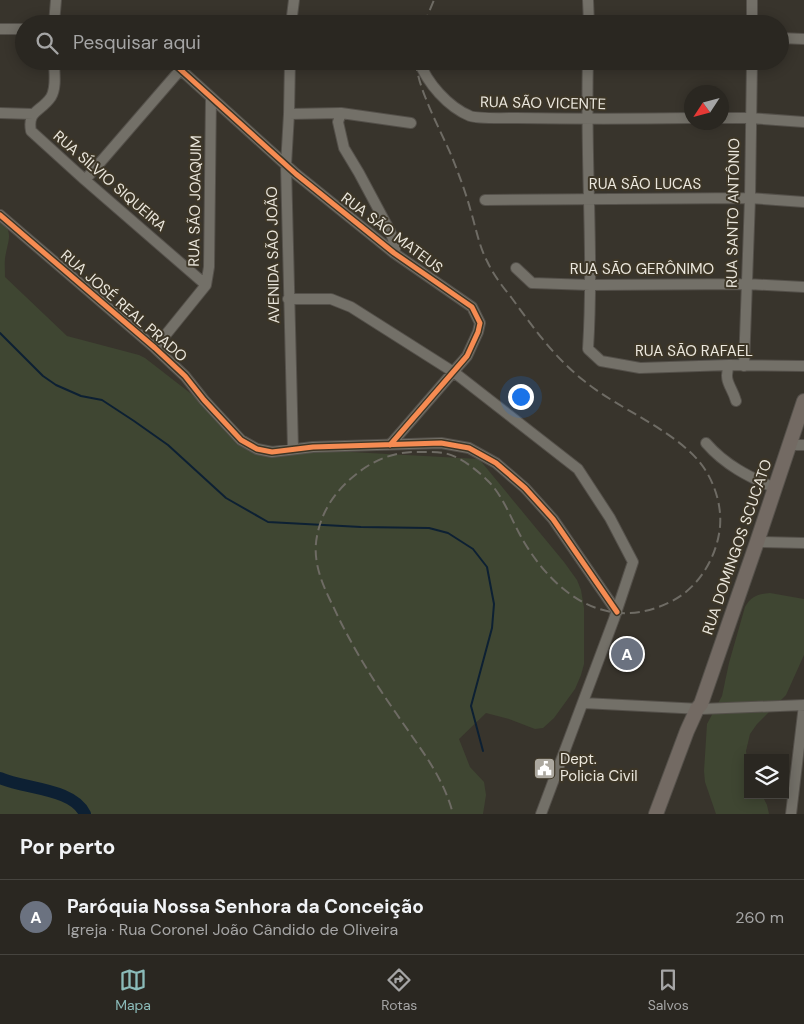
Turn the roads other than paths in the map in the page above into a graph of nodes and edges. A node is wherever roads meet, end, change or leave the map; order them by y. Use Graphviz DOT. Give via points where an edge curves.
graph roads {
  1 [pos="56,0"];
  2 [pos="294,0"];
  3 [pos="588,0"];
  4 [pos="752,0"];
  5 [pos="55,15"];
  6 [pos="292,15"];
  7 [pos="589,15"];
  8 [pos="752,15"];
  9 [pos="15,28"];
  10 [pos="0,29"];
  11 [pos="789,38"];
  12 [pos="804,38"];
  13 [pos="54,70"];
  14 [pos="180,70"];
  15 [pos="182,70"];
  16 [pos="290,70"];
  17 [pos="423,70"];
  18 [pos="588,70"];
  19 [pos="752,70"];
  20 [pos="211,97"];
  21 [pos="0,113"];
  22 [pos="341,113"];
  23 [pos="33,114"];
  24 [pos="290,114"];
  25 [pos="684,118"];
  26 [pos="729,118"];
  27 [pos="750,118"];
  28 [pos="586,119"];
  29 [pos="804,122"];
  30 [pos="411,123"];
  31 [pos="286,165"];
  32 [pos="85,180"];
  33 [pos="750,198"];
  34 [pos="588,199"];
  35 [pos="485,200"];
  36 [pos="804,202"];
  37 [pos="0,215"];
  38 [pos="394,253"];
  39 [pos="516,268"];
  40 [pos="747,284"];
  41 [pos="206,285"];
  42 [pos="590,285"];
  43 [pos="804,287"];
  44 [pos="288,299"];
  45 [pos="155,348"];
  46 [pos="729,365"];
  47 [pos="744,366"];
  48 [pos="804,366"];
  49 [pos="454,373"];
  50 [pos="736,401"];
  51 [pos="804,401"];
  52 [pos="706,443"];
  53 [pos="390,445"];
  54 [pos="789,445"];
  55 [pos="804,445"];
  56 [pos="293,449"];
  57 [pos="775,488"];
  58 [pos="758,542"];
  59 [pos="804,543"];
  60 [pos="616,612"];
  61 [pos="583,703"];
  62 [pos="804,706"];
  63 [pos="700,707"];
  64 [pos="541,814"];
  65 [pos="656,814"];
  66 [pos="662,814"];
  67 [pos="791,814"];
  1 -- 5 [label="street"];
  2 -- 6 [label="street"];
  3 -- 7 [label="street"];
  4 -- 8 [label="street"];
  9 -- 10 [label="street"];
  11 -- 12 [label="street"];
  13 -- 23 [label="street" via="51,96"];
  14 -- 32 [label="street"];
  15 -- 20 [label="street, RUA SÃO MATEUS"];
  16 -- 24 [label="street, AVENIDA SÃO JOÃO"];
  17 -- 28 [label="street, RUA SÃO VICENTE" via="449,103 471,117"];
  18 -- 28 [label="street"];
  19 -- 27 [label="street, RUA SANTO ANTÔNIO"];
  20 -- 31 [label="street, RUA SÃO MATEUS"];
  20 -- 41 [label="street, RUA SÃO JOAQUIM" via="210,267"];
  21 -- 23 [label="street"];
  22 -- 24 [label="street"];
  22 -- 30 [label="street"];
  22 -- 38 [label="street" via="338,122 344,148 390,231"];
  23 -- 32 [label="street, RUA SÍLVIO SIQUEIRA" via="29,121 31,131"];
  24 -- 31 [label="street, AVENIDA SÃO JOÃO"];
  25 -- 28 [label="street, RUA SÃO VICENTE"];
  26 -- 27 [label="street"];
  27 -- 29 [label="street"];
  27 -- 33 [label="street, RUA SANTO ANTÔNIO"];
  28 -- 34 [label="street"];
  31 -- 38 [label="street, RUA SÃO MATEUS"];
  31 -- 44 [label="street, AVENIDA SÃO JOÃO"];
  32 -- 41 [label="street, RUA SÍLVIO SIQUEIRA"];
  33 -- 34 [label="street, RUA SÃO LUCAS"];
  33 -- 36 [label="street, RUA SÃO LUCAS"];
  33 -- 40 [label="street, RUA SANTO ANTÔNIO"];
  34 -- 35 [label="street, RUA SÃO LUCAS"];
  34 -- 42 [label="street"];
  37 -- 45 [label="street, RUA JOSÉ REAL PRADO"];
  38 -- 49 [label="street, RUA SÃO MATEUS" via="472,307 480,323 467,356"];
  39 -- 42 [label="street, RUA SÃO GERÔNIMO" via="532,283"];
  40 -- 42 [label="street, RUA SÃO GERÔNIMO"];
  40 -- 43 [label="street, RUA SÃO GERÔNIMO"];
  40 -- 47 [label="street, RUA SANTO ANTÔNIO"];
  41 -- 45 [label="street, RUA SÃO JOAQUIM"];
  42 -- 46 [label="street, RUA SÃO RAFAEL" via="588,350 601,361 640,368"];
  44 -- 49 [label="street" via="331,300 351,308"];
  44 -- 56 [label="street, AVENIDA SÃO JOÃO"];
  45 -- 56 [label="street, RUA JOSÉ REAL PRADO" via="185,376 241,440 257,449 272,452"];
  46 -- 47 [label="street, RUA SÃO RAFAEL"];
  46 -- 50 [label="street" via="726,381"];
  47 -- 48 [label="street, RUA SÃO RAFAEL"];
  49 -- 53 [label="street, RUA SÃO MATEUS"];
  49 -- 60 [label="street" via="578,469 610,518 633,562"];
  51 -- 54 [label="main road, RUA DOMINGOS SCUCATO"];
  52 -- 57 [label="street" via="717,456 738,470"];
  53 -- 56 [label="street, RUA JOSÉ REAL PRADO"];
  53 -- 60 [label="street, RUA JOSÉ REAL PRADO" via="441,443 469,448 496,463 553,518"];
  54 -- 55 [label="street"];
  54 -- 57 [label="main road, RUA DOMINGOS SCUCATO"];
  57 -- 58 [label="main road, RUA DOMINGOS SCUCATO"];
  58 -- 59 [label="street"];
  58 -- 63 [label="main road, RUA DOMINGOS SCUCATO"];
  60 -- 61 [label="street"];
  61 -- 63 [label="street"];
  61 -- 64 [label="street"];
  62 -- 63 [label="street"];
  62 -- 67 [label="street"];
  63 -- 65 [label="main road, RUA DOMINGOS SCUCATO"];
  63 -- 66 [label="main road, RUA DOMINGOS SCUCATO" via="694,734"];
}
